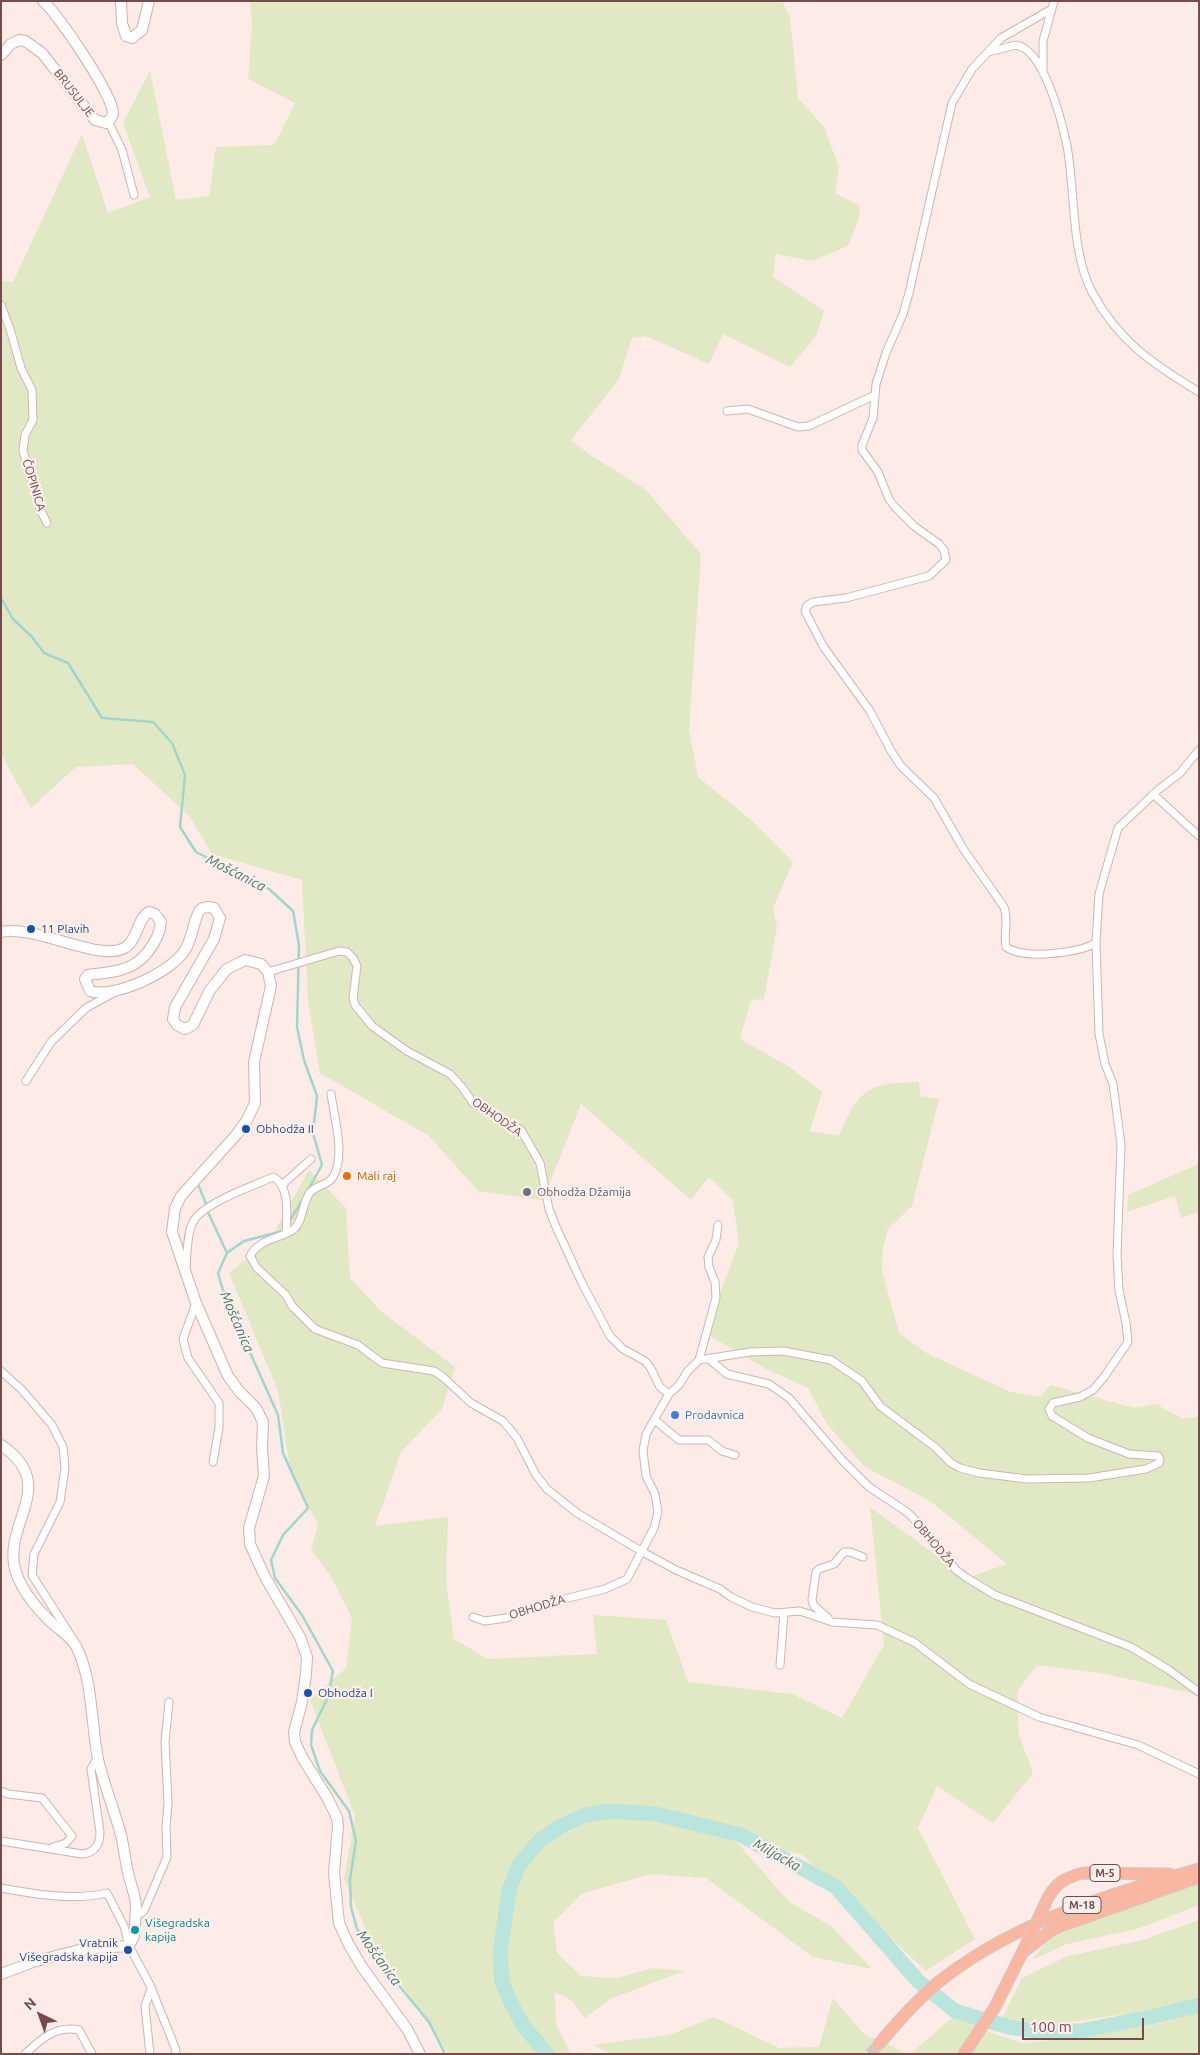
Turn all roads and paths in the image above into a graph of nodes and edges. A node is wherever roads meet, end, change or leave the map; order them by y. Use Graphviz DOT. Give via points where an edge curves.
graph roads {
  1 [pos="43,1"];
  2 [pos="121,1"];
  3 [pos="149,1"];
  4 [pos="1054,1"];
  5 [pos="1050,10"];
  6 [pos="986,53"];
  7 [pos="1,55"];
  8 [pos="1043,69"];
  9 [pos="108,121"];
  10 [pos="134,195"];
  11 [pos="1,305"];
  12 [pos="1199,392"];
  13 [pos="876,395"];
  14 [pos="727,411"];
  15 [pos="47,523"];
  16 [pos="1199,750"];
  17 [pos="1153,794"];
  18 [pos="1199,836"];
  19 [pos="1,932"];
  20 [pos="1096,943"];
  21 [pos="268,972"];
  22 [pos="115,992"];
  23 [pos="26,1081"];
  24 [pos="332,1094"];
  25 [pos="311,1160"];
  26 [pos="282,1185"];
  27 [pos="718,1225"];
  28 [pos="286,1233"];
  29 [pos="186,1275"];
  30 [pos="196,1303"];
  31 [pos="709,1359"];
  32 [pos="699,1360"];
  33 [pos="1,1371"];
  34 [pos="669,1394"];
  35 [pos="654,1420"];
  36 [pos="1,1446"];
  37 [pos="735,1455"];
  38 [pos="213,1462"];
  39 [pos="641,1551"];
  40 [pos="863,1557"];
  41 [pos="784,1613"];
  42 [pos="473,1617"];
  43 [pos="832,1622"];
  44 [pos="73,1641"];
  45 [pos="780,1666"];
  46 [pos="1199,1692"];
  47 [pos="169,1702"];
  48 [pos="98,1757"];
  49 [pos="1199,1774"];
  50 [pos="1,1790"];
  51 [pos="1,1841"];
  52 [pos="50,1849"];
  53 [pos="1199,1869"];
  54 [pos="1179,1875"];
  55 [pos="1199,1878"];
  56 [pos="1,1888"];
  57 [pos="135,1921"];
  58 [pos="131,1941"];
  59 [pos="1022,1954"];
  60 [pos="1,1974"];
  61 [pos="151,1989"];
  62 [pos="878,2044"];
  63 [pos="175,2052"];
  64 [pos="25,2054"];
  65 [pos="92,2054"];
  66 [pos="150,2054"];
  67 [pos="420,2054"];
  68 [pos="964,2054"];
  1 -- 9 [label="main road, BRUSULJE" via="58,17 110,102 113,114"];
  2 -- 3 [label="main road" via="123,30 132,38 142,30"];
  4 -- 5 [label="street"];
  5 -- 6 [label="street" via="1015,28"];
  5 -- 8 [label="street" via="1042,41"];
  6 -- 8 [label="street" via="1021,46 1033,54"];
  6 -- 13 [label="street" via="972,69 952,103 909,293 886,353 876,384"];
  7 -- 9 [label="main road, BRUSULJE" via="18,40 31,44 54,67 95,120 101,123"];
  8 -- 12 [label="street" via="1067,147 1082,263 1091,290 1128,342 1148,360"];
  9 -- 10 [label="street" via="122,150"];
  11 -- 15 [label="street, ČOPINICA" via="21,368 32,390 33,420 25,435 23,450"];
  13 -- 14 [label="street" via="809,426 798,427 748,409"];
  13 -- 20 [label="street" via="873,418 862,450 878,472 894,506 939,544 946,560 929,576 846,598 813,602 807,606 805,614 870,711 890,751 934,798 964,850 1004,907 1007,916 1006,947 1038,954 1085,949"];
  16 -- 17 [label="street" via="1180,773"];
  17 -- 18 [label="street"];
  17 -- 20 [label="street" via="1118,828 1100,894"];
  19 -- 22 [label="main road" via="25,931 92,950 109,951 126,947 144,914 155,914 161,922 160,930 143,957 126,969 88,975 85,979 90,991"];
  20 -- 31 [label="street" via="1098,1034 1112,1084 1120,1145 1117,1255 1128,1342 1093,1390 1080,1397 1053,1403 1049,1409 1052,1416 1088,1438 1129,1454 1158,1456 1159,1463 1146,1469 1080,1478 1027,1479 960,1468 880,1406 862,1381 831,1360 784,1351 750,1352"];
  21 -- 22 [label="main road" via="261,964 240,961 218,979 194,1025 185,1029 176,1025 173,1019 175,1007 219,926 218,913 214,908 206,907 198,913 191,940 174,963 152,977"];
  21 -- 29 [label="main road" via="271,986 254,1062 254,1103 237,1134 190,1185 175,1208 172,1232"];
  21 -- 34 [label="street, OBHODŽA" via="339,951 347,952 357,966 355,1005 372,1026 407,1051 450,1074 473,1103 521,1130 540,1163 548,1209 610,1336 623,1349 644,1361 660,1387"];
  22 -- 23 [label="street" via="86,1008 50,1042"];
  24 -- 28 [label="street" via="339,1164 332,1179 309,1192 298,1225"];
  25 -- 26 [label="street"];
  26 -- 28 [label="street"];
  26 -- 29 [label="street" via="273,1177 201,1212 192,1222"];
  27 -- 32 [label="street, OBHODŽA" via="716,1240 708,1257 716,1298"];
  28 -- 39 [label="street" via="253,1249 250,1256 256,1268 286,1295 292,1306 315,1329 358,1346 382,1363 434,1371 443,1377 471,1403 508,1426 546,1489 577,1513"];
  29 -- 30 [label="main road"];
  30 -- 38 [label="street" via="182,1339 188,1358 219,1403 219,1428"];
  30 -- 67 [label="main road" via="228,1376 256,1408 263,1422 264,1476 249,1528 250,1544 307,1656 295,1742 337,1818 334,1873 339,1923 362,1967"];
  31 -- 32 [label="street"];
  31 -- 46 [label="street, OBHODŽA" via="727,1374 769,1384 789,1398 843,1462 869,1487 907,1512 956,1570 967,1578 996,1595 1131,1647"];
  32 -- 34 [label="street, OBHODŽA"];
  33 -- 44 [label="street" via="52,1425 63,1447 65,1468 60,1502 34,1554 32,1575"];
  34 -- 35 [label="street, OBHODŽA"];
  35 -- 37 [label="street" via="679,1440 708,1440 722,1451"];
  35 -- 39 [label="street, OBHODŽA" via="646,1434 643,1451 646,1476 655,1494 658,1512 654,1528"];
  36 -- 44 [label="main road" via="18,1458 28,1480 26,1506 14,1553 22,1588 53,1624"];
  39 -- 41 [label="street" via="752,1607"];
  39 -- 42 [label="street, OBHODŽA" via="626,1579 615,1585 540,1605 506,1618 486,1621"];
  40 -- 43 [label="street" via="844,1552 834,1564 816,1572 812,1600 814,1606"];
  41 -- 43 [label="street" via="800,1611"];
  41 -- 45 [label="street"];
  43 -- 49 [label="street" via="878,1626 914,1642 969,1684 1039,1717 1138,1745"];
  44 -- 48 [label="main road" via="89,1693"];
  47 -- 57 [label="street" via="165,1742 167,1857 144,1911"];
  48 -- 52 [label="street" via="91,1769 100,1840 88,1853"];
  48 -- 57 [label="main road" via="121,1835 136,1905"];
  50 -- 52 [label="street" via="8,1794 42,1798 72,1836 66,1843"];
  51 -- 52 [label="street"];
  53 -- 54 [label="main road, M-5"];
  54 -- 59 [label="main road, M-5, bridge" via="1084,1873 1060,1881 1045,1904"];
  54 -- 62 [label="main road, M-18" via="1072,1908 989,1948 934,1986"];
  55 -- 59 [label="main road, M-5" via="1061,1926"];
  56 -- 58 [label="street" via="65,1895 107,1893"];
  58 -- 60 [label="main road" via="83,1949"];
  58 -- 61 [label="street"];
  59 -- 68 [label="main road, M-5" via="995,2007"];
  61 -- 63 [label="street"];
  61 -- 66 [label="street" via="145,2006"];
  64 -- 65 [label="street" via="38,2041 55,2031 69,2028 79,2030"];
}
